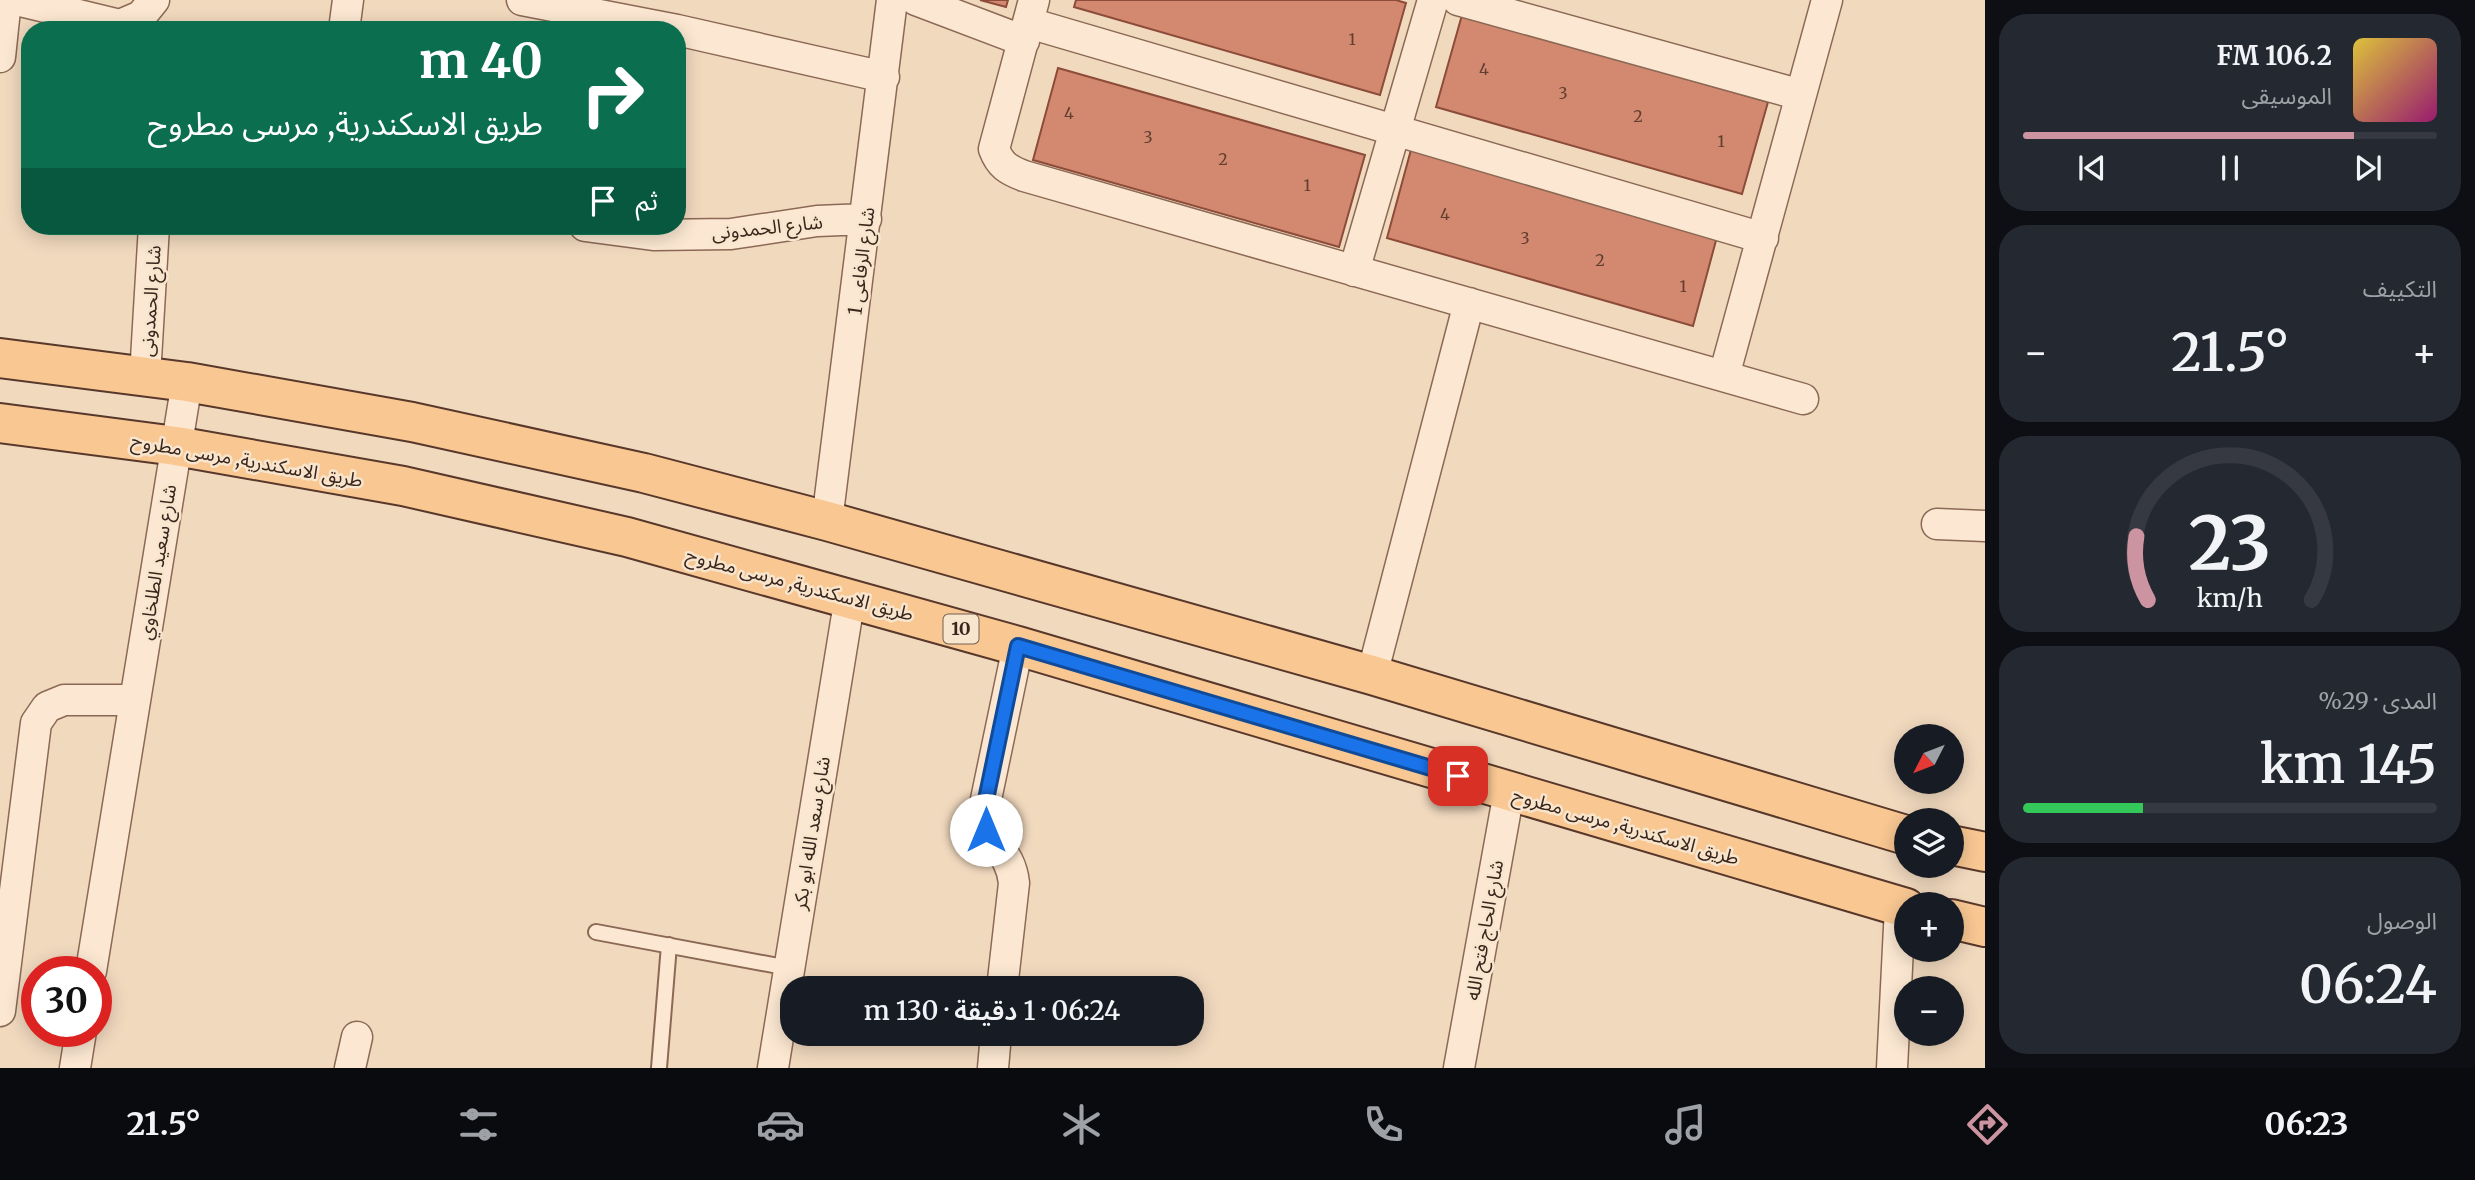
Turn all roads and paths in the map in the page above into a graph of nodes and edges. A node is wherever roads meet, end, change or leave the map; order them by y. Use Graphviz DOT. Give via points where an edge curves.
graph roads {
  1 [pos="6,0"];
  2 [pos="16,0"];
  3 [pos="154,0"];
  4 [pos="348,0"];
  5 [pos="892,0"];
  6 [pos="916,0"];
  7 [pos="1433,0"];
  8 [pos="1458,0"];
  9 [pos="1826,0"];
  10 [pos="47,4"];
  11 [pos="531,11"];
  12 [pos="106,21"];
  13 [pos="129,21"];
  14 [pos="345,21"];
  15 [pos="608,21"];
  16 [pos="1029,21"];
  17 [pos="686,33"];
  18 [pos="0,57"];
  19 [pos="884,77"];
  20 [pos="1801,95"];
  21 [pos="1395,130"];
  22 [pos="866,219"];
  23 [pos="153,235"];
  24 [pos="686,235"];
  25 [pos="1763,238"];
  26 [pos="1354,271"];
  27 [pos="1469,303"];
  28 [pos="0,358"];
  29 [pos="145,376"];
  30 [pos="1724,376"];
  31 [pos="187,382"];
  32 [pos="1803,399"];
  33 [pos="0,423"];
  34 [pos="176,446"];
  35 [pos="827,521"];
  36 [pos="1937,524"];
  37 [pos="1985,526"];
  38 [pos="850,597"];
  39 [pos="1018,646"];
  40 [pos="1372,675"];
  41 [pos="135,700"];
  42 [pos="1509,792"];
  43 [pos="1894,831"];
  44 [pos="1964,848"];
  45 [pos="1985,852"];
  46 [pos="1894,904"];
  47 [pos="1964,922"];
  48 [pos="1985,928"];
  49 [pos="596,932"];
  50 [pos="669,945"];
  51 [pos="93,956"];
  52 [pos="1899,962"];
  53 [pos="789,968"];
  54 [pos="1003,976"];
  55 [pos="0,1011"];
  56 [pos="357,1037"];
  57 [pos="995,1046"];
  58 [pos="79,1047"];
  59 [pos="75,1068"];
  60 [pos="350,1068"];
  61 [pos="659,1068"];
  62 [pos="776,1068"];
  63 [pos="993,1068"];
  64 [pos="1459,1068"];
  65 [pos="1892,1068"];
  1 -- 18 [label="street"];
  2 -- 10 [label="street"];
  3 -- 13 [label="street" via="141,16"];
  4 -- 14 [label="street"];
  5 -- 19 [label="street, شارع الرفاعى 1"];
  6 -- 16 [label="street"];
  7 -- 21 [label="street"];
  8 -- 20 [label="street"];
  9 -- 20 [label="street"];
  10 -- 12 [label="street"];
  11 -- 15 [label="street"];
  16 -- 21 [label="street"];
  16 -- 26 [label="street" via="994,149 1009,170"];
  17 -- 19 [label="street"];
  19 -- 22 [label="street, شارع الرفاعى 1"];
  20 -- 25 [label="street"];
  21 -- 25 [label="street"];
  21 -- 26 [label="street"];
  22 -- 24 [label="street, شارع الحمدونى"];
  22 -- 35 [label="street, شارع الرفاعى 1"];
  23 -- 29 [label="street, شارع الحمدونى"];
  25 -- 30 [label="street"];
  26 -- 27 [label="street"];
  27 -- 30 [label="street"];
  27 -- 40 [label="street"];
  28 -- 29 [label="main road"];
  29 -- 31 [label="main road"];
  30 -- 32 [label="street"];
  31 -- 34 [label="street, شارع سعيد الطلخاوي"];
  31 -- 35 [label="main road" via="425,425 645,473"];
  33 -- 34 [label="main road, طريق الاسكندرية, مرسى مطروح / 10"];
  34 -- 38 [label="main road, طريق الاسكندرية, مرسى مطروح / 10" via="403,486 627,537"];
  34 -- 41 [label="street, شارع سعيد الطلخاوي"];
  35 -- 40 [label="main road"];
  36 -- 37 [label="street"];
  38 -- 39 [label="main road, طريق الاسكندرية, مرسى مطروح / 10"];
  38 -- 53 [label="street, شارع سعد الله ابو بكر"];
  39 -- 42 [label="main road, طريق الاسكندرية, مرسى مطروح / 10"];
  39 -- 54 [label="street" via="984,809 986,830 1009,859 1014,883"];
  40 -- 43 [label="main road"];
  41 -- 51 [label="street, شارع سعيد الطلخاوي"];
  41 -- 55 [label="street" via="64,700 47,707 36,723"];
  42 -- 46 [label="main road, طريق الاسكندرية, مرسى مطروح / 10"];
  42 -- 64 [label="street, شارع الحاج فتح الله"];
  44 -- 45 [label="main road"];
  47 -- 48 [label="main road"];
  49 -- 50 [label="lane"];
  50 -- 53 [label="lane"];
  50 -- 61 [label="lane"];
  52 -- 65 [label="street"];
  53 -- 62 [label="street, شارع سعد الله ابو بكر"];
  56 -- 60 [label="street"];
  57 -- 63 [label="street"];
  58 -- 59 [label="street"];
}
